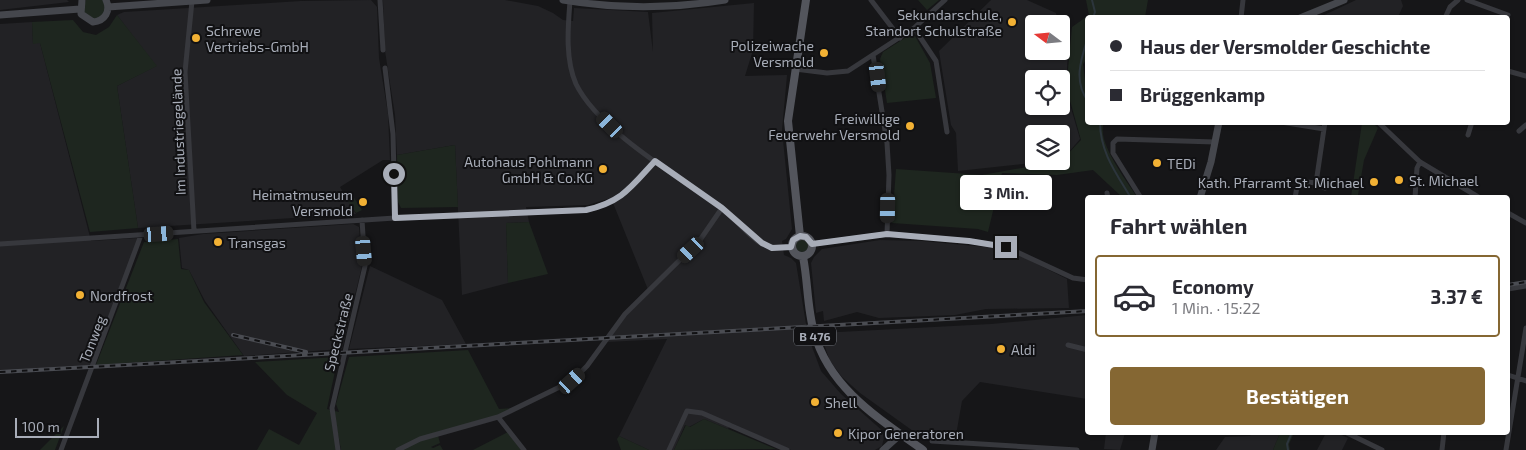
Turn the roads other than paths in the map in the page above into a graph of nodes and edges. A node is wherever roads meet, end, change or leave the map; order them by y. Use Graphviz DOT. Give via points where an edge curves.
graph roads {
  1 [pos="82,0"];
  2 [pos="207,0"];
  3 [pos="380,0"];
  4 [pos="720,0"];
  5 [pos="806,0"];
  6 [pos="871,0"];
  7 [pos="945,0"];
  8 [pos="1243,0"];
  9 [pos="1344,0"];
  10 [pos="1458,0"];
  11 [pos="1467,0"];
  12 [pos="192,1"];
  13 [pos="566,1"];
  14 [pos="107,3"];
  15 [pos="80,9"];
  16 [pos="0,15"];
  17 [pos="1240,15"];
  18 [pos="1313,15"];
  19 [pos="1446,15"];
  20 [pos="1508,15"];
  21 [pos="914,28"];
  22 [pos="900,38"];
  23 [pos="383,50"];
  24 [pos="873,55"];
  25 [pos="385,68"];
  26 [pos="795,69"];
  27 [pos="1510,72"];
  28 [pos="1526,76"];
  29 [pos="1218,125"];
  30 [pos="1381,125"];
  31 [pos="1471,125"];
  32 [pos="1324,126"];
  33 [pos="1526,126"];
  34 [pos="1519,131"];
  35 [pos="947,132"];
  36 [pos="1468,135"];
  37 [pos="1215,142"];
  38 [pos="655,161"];
  39 [pos="1420,162"];
  40 [pos="1316,183"];
  41 [pos="1324,188"];
  42 [pos="1139,195"];
  43 [pos="1201,195"];
  44 [pos="1296,195"];
  45 [pos="1414,195"];
  46 [pos="1477,195"];
  47 [pos="722,208"];
  48 [pos="1510,213"];
  49 [pos="395,218"];
  50 [pos="362,220"];
  51 [pos="1526,222"];
  52 [pos="194,231"];
  53 [pos="887,234"];
  54 [pos="141,235"];
  55 [pos="800,236"];
  56 [pos="0,244"];
  57 [pos="812,244"];
  58 [pos="791,247"];
  59 [pos="803,256"];
  60 [pos="1085,280"];
  61 [pos="1526,286"];
  62 [pos="1510,288"];
  63 [pos="1526,328"];
  64 [pos="1068,346"];
  65 [pos="1085,349"];
  66 [pos="1510,376"];
  67 [pos="1517,378"];
  68 [pos="1526,381"];
  69 [pos="498,417"];
  70 [pos="1510,424"];
  71 [pos="901,434"];
  72 [pos="1154,435"];
  73 [pos="1351,435"];
  74 [pos="1364,435"];
  75 [pos="1444,435"];
  76 [pos="1508,435"];
  77 [pos="932,441"];
  78 [pos="1362,441"];
  79 [pos="61,450"];
  80 [pos="338,450"];
  81 [pos="398,450"];
  82 [pos="524,450"];
  83 [pos="669,450"];
  84 [pos="787,450"];
  85 [pos="883,450"];
  86 [pos="923,450"];
  87 [pos="1077,450"];
  88 [pos="1152,450"];
  89 [pos="1382,450"];
  90 [pos="1442,450"];
  91 [pos="1506,450"];
  1 -- 15 [label="main road"];
  2 -- 12 [label="main road"];
  3 -- 23 [label="street"];
  4 -- 13 [label="main road" via="673,8"];
  5 -- 26 [label="main road"];
  6 -- 22 [label="street"];
  7 -- 21 [label="street"];
  8 -- 17 [label="street"];
  9 -- 18 [label="main road"];
  10 -- 19 [label="street"];
  11 -- 20 [label="street"];
  12 -- 14 [label="main road"];
  12 -- 52 [label="street, Im Industriegelände" via="185,72"];
  13 -- 38 [label="street" via="571,68 576,84 589,104 610,125"];
  14 -- 15 [label="main road" via="104,18 97,22 84,18"];
  15 -- 16 [label="main road"];
  21 -- 22 [label="street"];
  21 -- 35 [label="street" via="936,61"];
  22 -- 24 [label="street"];
  24 -- 26 [label="street" via="843,73"];
  24 -- 53 [label="street" via="887,144"];
  25 -- 49 [label="street" via="393,134"];
  26 -- 55 [label="main road" via="788,138"];
  27 -- 28 [label="street"];
  29 -- 37 [label="main road"];
  30 -- 39 [label="street"];
  31 -- 36 [label="street"];
  32 -- 40 [label="street"];
  33 -- 34 [label="street"];
  37 -- 42 [label="street" via="1117,139 1113,143 1113,153"];
  37 -- 43 [label="main road"];
  38 -- 47 [label="street"];
  38 -- 49 [label="street" via="626,192 608,205 586,210"];
  39 -- 45 [label="street"];
  39 -- 46 [label="street"];
  40 -- 41 [label="street"];
  40 -- 44 [label="street" via="1298,181"];
  47 -- 58 [label="street" via="762,243 772,248"];
  47 -- 69 [label="street" via="691,250 625,314 581,373 540,398"];
  48 -- 51 [label="street"];
  49 -- 50 [label="street"];
  50 -- 52 [label="street"];
  50 -- 80 [label="street, Speckstraße" via="365,266 332,408"];
  52 -- 54 [label="street"];
  53 -- 57 [label="street"];
  53 -- 60 [label="street" via="1006,247 1073,278"];
  54 -- 56 [label="street"];
  54 -- 79 [label="street, Tonweg"];
  55 -- 57 [label="main road"];
  55 -- 58 [label="main road" via="793,240"];
  57 -- 59 [label="main road" via="811,251"];
  58 -- 59 [label="main road" via="796,255"];
  59 -- 71 [label="main road, B 476" via="813,330 831,372 845,389"];
  61 -- 62 [label="street"];
  63 -- 67 [label="street"];
  64 -- 65 [label="street"];
  66 -- 67 [label="street"];
  67 -- 68 [label="street"];
  67 -- 70 [label="street"];
  69 -- 81 [label="street" via="420,439"];
  69 -- 82 [label="street"];
  71 -- 85 [label="main road"];
  71 -- 86 [label="main road, B 476"];
  72 -- 88 [label="main road"];
  73 -- 78 [label="street"];
  74 -- 78 [label="street"];
  75 -- 90 [label="street"];
  76 -- 91 [label="street"];
  77 -- 87 [label="street"];
  78 -- 89 [label="street"];
  83 -- 84 [label="street" via="687,410 702,413"];
}
